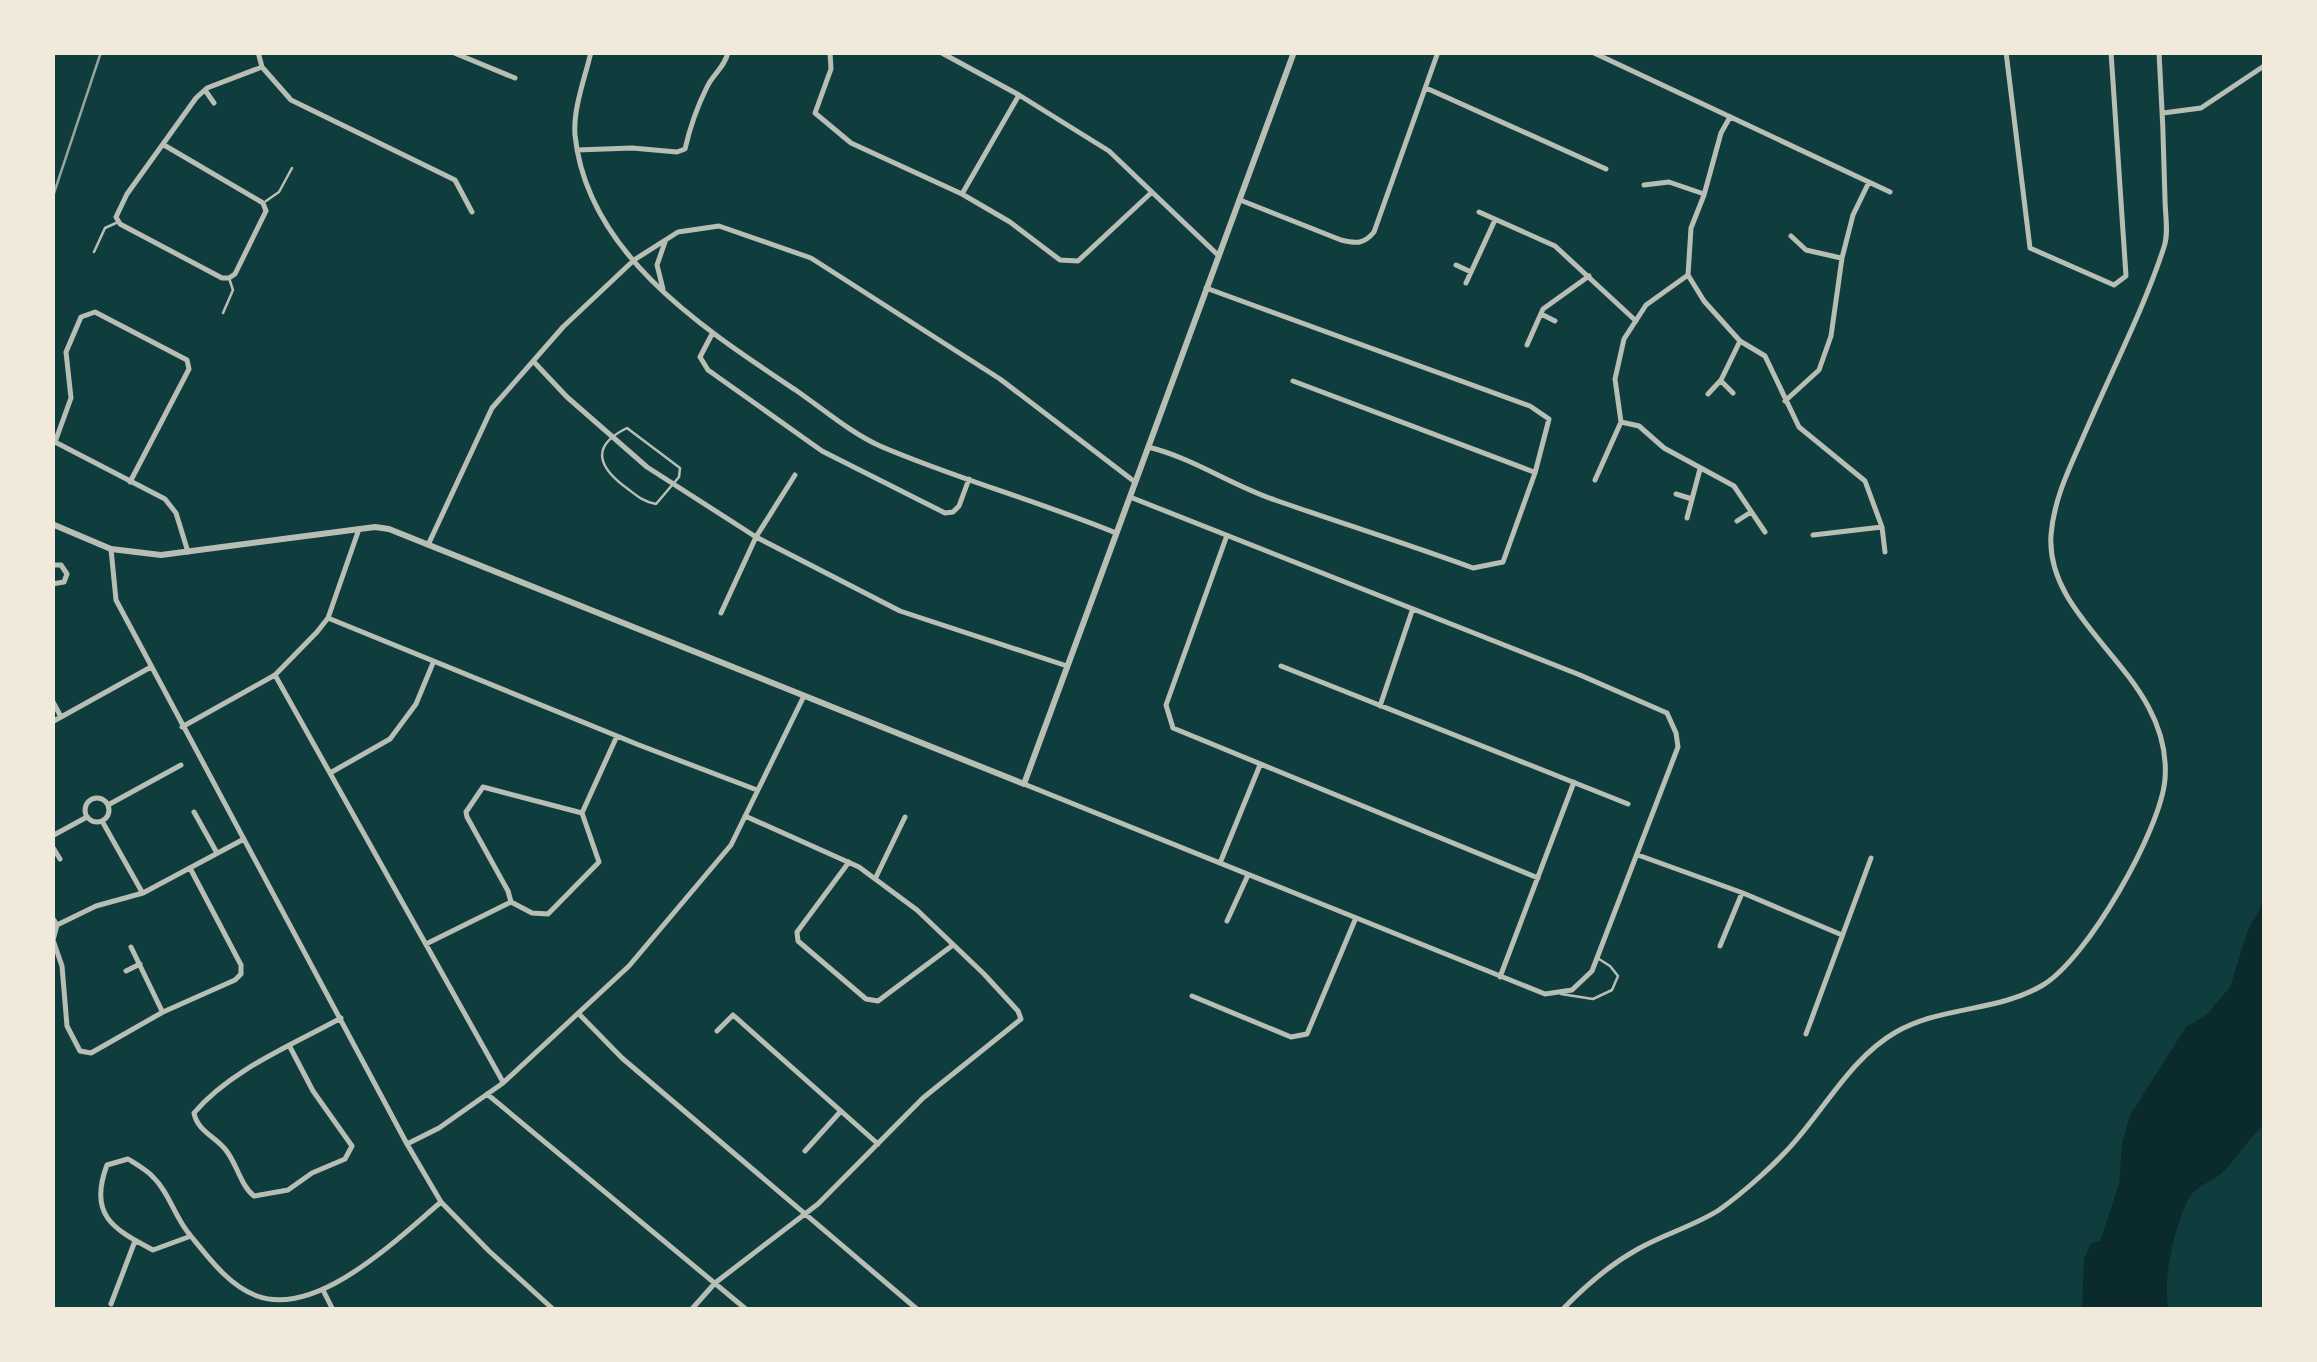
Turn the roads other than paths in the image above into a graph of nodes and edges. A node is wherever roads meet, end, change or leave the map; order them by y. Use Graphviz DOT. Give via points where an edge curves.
graph roads {
  1 [pos="258,52"];
  2 [pos="452,52"];
  3 [pos="591,52"];
  4 [pos="728,52"];
  5 [pos="830,52"];
  6 [pos="940,52"];
  7 [pos="1294,52"];
  8 [pos="1438,52"];
  9 [pos="1592,52"];
  10 [pos="2006,52"];
  11 [pos="2111,52"];
  12 [pos="2159,52"];
  13 [pos="2264,66"];
  14 [pos="262,67"];
  15 [pos="516,78"];
  16 [pos="1426,88"];
  17 [pos="205,90"];
  18 [pos="1019,95"];
  19 [pos="214,103"];
  20 [pos="2163,113"];
  21 [pos="1730,117"];
  22 [pos="164,146"];
  23 [pos="577,150"];
  24 [pos="292,168"];
  25 [pos="1606,169"];
  26 [pos="1869,182"];
  27 [pos="1644,185"];
  28 [pos="1152,192"];
  29 [pos="1890,192"];
  30 [pos="962,194"];
  31 [pos="1704,195"];
  32 [pos="1239,199"];
  33 [pos="263,203"];
  34 [pos="472,212"];
  35 [pos="1479,212"];
  36 [pos="1495,220"];
  37 [pos="118,222"];
  38 [pos="1791,236"];
  39 [pos="667,239"];
  40 [pos="94,252"];
  41 [pos="1219,256"];
  42 [pos="1842,258"];
  43 [pos="634,260"];
  44 [pos="1456,265"];
  45 [pos="1471,272"];
  46 [pos="1589,276"];
  47 [pos="1688,276"];
  48 [pos="229,278"];
  49 [pos="1466,283"];
  50 [pos="1206,288"];
  51 [pos="664,292"];
  52 [pos="222,313"];
  53 [pos="1540,314"];
  54 [pos="1555,321"];
  55 [pos="1636,321"];
  56 [pos="712,334"];
  57 [pos="1740,341"];
  58 [pos="1527,345"];
  59 [pos="533,362"];
  60 [pos="1721,380"];
  61 [pos="1294,381"];
  62 [pos="1733,393"];
  63 [pos="1708,394"];
  64 [pos="1784,401"];
  65 [pos="1621,422"];
  66 [pos="614,438"];
  67 [pos="54,442"];
  68 [pos="1148,447"];
  69 [pos="1700,469"];
  70 [pos="1535,473"];
  71 [pos="795,476"];
  72 [pos="969,479"];
  73 [pos="1595,480"];
  74 [pos="130,482"];
  75 [pos="1134,482"];
  76 [pos="674,485"];
  77 [pos="1676,494"];
  78 [pos="1130,497"];
  79 [pos="1692,499"];
  80 [pos="1752,512"];
  81 [pos="1687,518"];
  82 [pos="1737,521"];
  83 [pos="52,524"];
  84 [pos="1882,527"];
  85 [pos="360,529"];
  86 [pos="1764,532"];
  87 [pos="1116,534"];
  88 [pos="1813,535"];
  89 [pos="1227,536"];
  90 [pos="756,538"];
  91 [pos="428,545"];
  92 [pos="111,549"];
  93 [pos="188,552"];
  94 [pos="1886,552"];
  95 [pos="52,565"];
  96 [pos="52,584"];
  97 [pos="1412,611"];
  98 [pos="721,613"];
  99 [pos="328,618"];
  100 [pos="434,662"];
  101 [pos="1067,666"];
  102 [pos="1281,666"];
  103 [pos="152,667"];
  104 [pos="275,675"];
  105 [pos="804,696"];
  106 [pos="52,700"];
  107 [pos="1380,706"];
  108 [pos="61,717"];
  109 [pos="52,722"];
  110 [pos="182,727"];
  111 [pos="617,736"];
  112 [pos="1260,764"];
  113 [pos="181,765"];
  114 [pos="330,773"];
  115 [pos="1574,782"];
  116 [pos="1024,784"];
  117 [pos="758,790"];
  118 [pos="1628,804"];
  119 [pos="108,805"];
  120 [pos="194,812"];
  121 [pos="582,813"];
  122 [pos="87,816"];
  123 [pos="745,816"];
  124 [pos="905,817"];
  125 [pos="102,821"];
  126 [pos="52,836"];
  127 [pos="244,839"];
  128 [pos="52,846"];
  129 [pos="217,853"];
  130 [pos="1638,855"];
  131 [pos="1871,858"];
  132 [pos="60,859"];
  133 [pos="849,862"];
  134 [pos="1220,864"];
  135 [pos="190,868"];
  136 [pos="1248,875"];
  137 [pos="875,878"];
  138 [pos="1538,878"];
  139 [pos="142,893"];
  140 [pos="1742,893"];
  141 [pos="511,902"];
  142 [pos="52,918"];
  143 [pos="1355,920"];
  144 [pos="1227,921"];
  145 [pos="56,925"];
  146 [pos="1842,936"];
  147 [pos="426,944"];
  148 [pos="954,944"];
  149 [pos="1720,946"];
  150 [pos="130,947"];
  151 [pos="1597,959"];
  152 [pos="140,964"];
  153 [pos="126,972"];
  154 [pos="1500,978"];
  155 [pos="1562,994"];
  156 [pos="1192,996"];
  157 [pos="163,1012"];
  158 [pos="580,1014"];
  159 [pos="341,1018"];
  160 [pos="1809,1026"];
  161 [pos="1818,1030"];
  162 [pos="716,1031"];
  163 [pos="1806,1034"];
  164 [pos="290,1047"];
  165 [pos="503,1083"];
  166 [pos="487,1094"];
  167 [pos="841,1111"];
  168 [pos="407,1144"];
  169 [pos="878,1144"];
  170 [pos="805,1151"];
  171 [pos="442,1202"];
  172 [pos="807,1213"];
  173 [pos="191,1236"];
  174 [pos="135,1241"];
  175 [pos="715,1283"];
  176 [pos="322,1289"];
  177 [pos="264,1298"];
  178 [pos="111,1304"];
  179 [pos="552,1309"];
  180 [pos="261,1310"];
  181 [pos="333,1310"];
  182 [pos="691,1310"];
  183 [pos="747,1310"];
  184 [pos="918,1310"];
  185 [pos="1562,1310"];
  1 -- 14 [label="street"];
  2 -- 15 [label="street"];
  3 -- 23 [label="street" via="576,112"];
  4 -- 23 [label="street" via="690,123 686,149"];
  5 -- 30 [label="street" via="831,69 815,112 851,144"];
  6 -- 18 [label="street"];
  7 -- 32 [label="street"];
  8 -- 16 [label="street"];
  9 -- 21 [label="street"];
  10 -- 11 [label="street" via="2030,248 2114,285 2126,276"];
  12 -- 20 [label="street"];
  13 -- 20 [label="street" via="2201,108"];
  14 -- 17 [label="street"];
  14 -- 34 [label="street" via="290,100 455,180"];
  16 -- 25 [label="street"];
  16 -- 32 [label="street" via="1366,241 1341,240"];
  17 -- 19 [label="street"];
  17 -- 22 [label="street"];
  18 -- 28 [label="street" via="1109,151"];
  18 -- 30 [label="street"];
  20 -- 185 [label="street" via="2166,243 2059,491 2051,536 2064,590 2140,690 2163,746 2165,779 2144,840 2085,946 2042,986 1896,1032 1865,1056 1794,1144 1718,1211 1637,1249"];
  21 -- 26 [label="street"];
  21 -- 31 [label="street"];
  22 -- 33 [label="street"];
  22 -- 37 [label="street" via="127,194"];
  23 -- 43 [label="street" via="598,213"];
  24 -- 33 [label="lane" via="279,192"];
  26 -- 29 [label="street"];
  26 -- 42 [label="street"];
  27 -- 31 [label="street" via="1669,182"];
  28 -- 30 [label="street" via="1070,262"];
  28 -- 41 [label="street"];
  31 -- 47 [label="street" via="1691,228"];
  32 -- 41 [label="street"];
  33 -- 48 [label="street" via="266,210"];
  35 -- 36 [label="street"];
  36 -- 45 [label="street"];
  36 -- 46 [label="street" via="1556,246"];
  37 -- 40 [label="lane" via="105,228"];
  37 -- 48 [label="street"];
  38 -- 42 [label="street" via="1806,250"];
  39 -- 43 [label="street"];
  39 -- 51 [label="street" via="658,265"];
  39 -- 75 [label="street" via="719,226 811,258 1000,380"];
  41 -- 50 [label="street"];
  42 -- 64 [label="street" via="1820,370"];
  43 -- 51 [label="street"];
  43 -- 59 [label="street"];
  44 -- 45 [label="street"];
  45 -- 49 [label="street"];
  46 -- 53 [label="street"];
  46 -- 55 [label="street"];
  47 -- 55 [label="street" via="1646,305"];
  47 -- 57 [label="street"];
  48 -- 52 [label="lane" via="233,290"];
  50 -- 68 [label="street"];
  50 -- 70 [label="street" via="1530,406 1549,420"];
  51 -- 56 [label="street"];
  53 -- 54 [label="street"];
  53 -- 58 [label="street"];
  55 -- 65 [label="street" via="1624,339 1615,379"];
  56 -- 72 [label="street" via="876,444"];
  56 -- 72 [label="street" via="700,357 708,370 822,450 946,513 959,506"];
  57 -- 60 [label="street"];
  57 -- 64 [label="street" via="1765,356"];
  59 -- 66 [label="street"];
  59 -- 91 [label="street" via="492,408"];
  60 -- 62 [label="street"];
  60 -- 63 [label="street"];
  61 -- 70 [label="street"];
  64 -- 84 [label="street" via="1799,427 1865,481"];
  65 -- 69 [label="street" via="1639,426"];
  65 -- 73 [label="street"];
  66 -- 76 [label="street"];
  66 -- 76 [label="lane" via="632,430 678,465"];
  66 -- 76 [label="lane" via="602,460 610,476 651,504"];
  67 -- 74 [label="street"];
  67 -- 74 [label="street" via="72,398 66,352 82,317 95,312 187,360 189,368"];
  68 -- 70 [label="street" via="1275,500 1473,568 1502,562"];
  68 -- 75 [label="street"];
  69 -- 79 [label="street"];
  69 -- 80 [label="street" via="1734,486"];
  71 -- 90 [label="street"];
  72 -- 87 [label="street"];
  74 -- 93 [label="street" via="176,513"];
  75 -- 78 [label="street"];
  76 -- 90 [label="street"];
  77 -- 79 [label="street"];
  78 -- 87 [label="street"];
  78 -- 89 [label="street"];
  79 -- 81 [label="street"];
  80 -- 82 [label="street"];
  80 -- 86 [label="street"];
  83 -- 92 [label="street"];
  84 -- 88 [label="street"];
  84 -- 94 [label="street"];
  85 -- 91 [label="street" via="389,529"];
  85 -- 93 [label="street"];
  85 -- 99 [label="street"];
  87 -- 101 [label="street"];
  89 -- 97 [label="street"];
  89 -- 112 [label="street" via="1166,705 1173,728"];
  90 -- 98 [label="street"];
  90 -- 101 [label="street" via="900,612"];
  91 -- 105 [label="street"];
  92 -- 93 [label="street"];
  92 -- 103 [label="street" via="116,600"];
  95 -- 96 [label="street" via="64,567 67,577"];
  97 -- 107 [label="street"];
  97 -- 130 [label="street" via="1667,714 1678,747"];
  99 -- 100 [label="street"];
  99 -- 104 [label="street"];
  100 -- 111 [label="street"];
  100 -- 114 [label="street" via="416,704 390,739"];
  101 -- 116 [label="street"];
  102 -- 107 [label="street"];
  103 -- 108 [label="street"];
  103 -- 110 [label="street"];
  104 -- 110 [label="street"];
  104 -- 114 [label="street"];
  105 -- 116 [label="street"];
  105 -- 117 [label="street"];
  106 -- 108 [label="street"];
  107 -- 115 [label="street"];
  108 -- 109 [label="street"];
  110 -- 127 [label="street"];
  111 -- 117 [label="street"];
  111 -- 121 [label="street"];
  112 -- 134 [label="street"];
  112 -- 138 [label="street"];
  113 -- 119 [label="street"];
  114 -- 147 [label="street"];
  115 -- 118 [label="street"];
  115 -- 138 [label="street"];
  116 -- 134 [label="street"];
  117 -- 123 [label="street"];
  119 -- 122 [label="street" via="91,800"];
  119 -- 125 [label="street"];
  120 -- 129 [label="street"];
  121 -- 141 [label="street" via="599,862 548,914"];
  121 -- 141 [label="street" via="483,786 466,818"];
  122 -- 125 [label="street"];
  122 -- 126 [label="street"];
  123 -- 133 [label="street"];
  123 -- 158 [label="street" via="718,860"];
  124 -- 137 [label="street"];
  125 -- 139 [label="street"];
  127 -- 129 [label="street"];
  127 -- 159 [label="street"];
  128 -- 132 [label="street"];
  129 -- 135 [label="street"];
  130 -- 140 [label="street"];
  130 -- 151 [label="street"];
  131 -- 146 [label="street"];
  133 -- 137 [label="street"];
  133 -- 148 [label="street" via="796,932 798,941 866,999 878,1001"];
  134 -- 136 [label="street"];
  135 -- 139 [label="street"];
  135 -- 157 [label="street" via="241,974"];
  136 -- 143 [label="street"];
  136 -- 144 [label="street"];
  137 -- 148 [label="street"];
  138 -- 154 [label="street"];
  139 -- 145 [label="street"];
  140 -- 146 [label="street"];
  140 -- 149 [label="street"];
  141 -- 147 [label="street"];
  142 -- 145 [label="street"];
  143 -- 154 [label="street"];
  143 -- 156 [label="street" via="1307,1034 1290,1037"];
  145 -- 157 [label="street" via="67,1026 80,1052 91,1053"];
  146 -- 160 [label="street"];
  147 -- 165 [label="street"];
  148 -- 169 [label="street" via="1021,1019 923,1098"];
  150 -- 152 [label="street"];
  151 -- 155 [label="street" via="1581,984"];
  151 -- 155 [label="lane" via="1615,972 1612,990 1593,998"];
  152 -- 153 [label="street"];
  152 -- 157 [label="street"];
  154 -- 155 [label="street"];
  158 -- 165 [label="street"];
  158 -- 172 [label="street" via="634,1068"];
  159 -- 164 [label="street"];
  159 -- 168 [label="street"];
  160 -- 161 [label="street"];
  160 -- 163 [label="street"];
  162 -- 167 [label="street" via="734,1015"];
  164 -- 164 [label="street" via="352,1146 345,1159 288,1190 254,1196 194,1113"];
  165 -- 166 [label="street"];
  166 -- 168 [label="street"];
  166 -- 175 [label="street"];
  167 -- 169 [label="street"];
  167 -- 170 [label="street"];
  168 -- 171 [label="street"];
  169 -- 172 [label="street"];
  171 -- 176 [label="street" via="370,1261"];
  171 -- 179 [label="street"];
  172 -- 175 [label="street"];
  172 -- 184 [label="street"];
  173 -- 174 [label="street" via="152,1250"];
  173 -- 174 [label="street" via="155,1178 128,1159 107,1164 100,1182 104,1213 116,1231"];
  173 -- 177 [label="street" via="224,1274"];
  174 -- 178 [label="street"];
  175 -- 182 [label="street"];
  175 -- 183 [label="street"];
  176 -- 177 [label="street" via="288,1300"];
  176 -- 181 [label="street"];
  177 -- 180 [label="street"];
}
